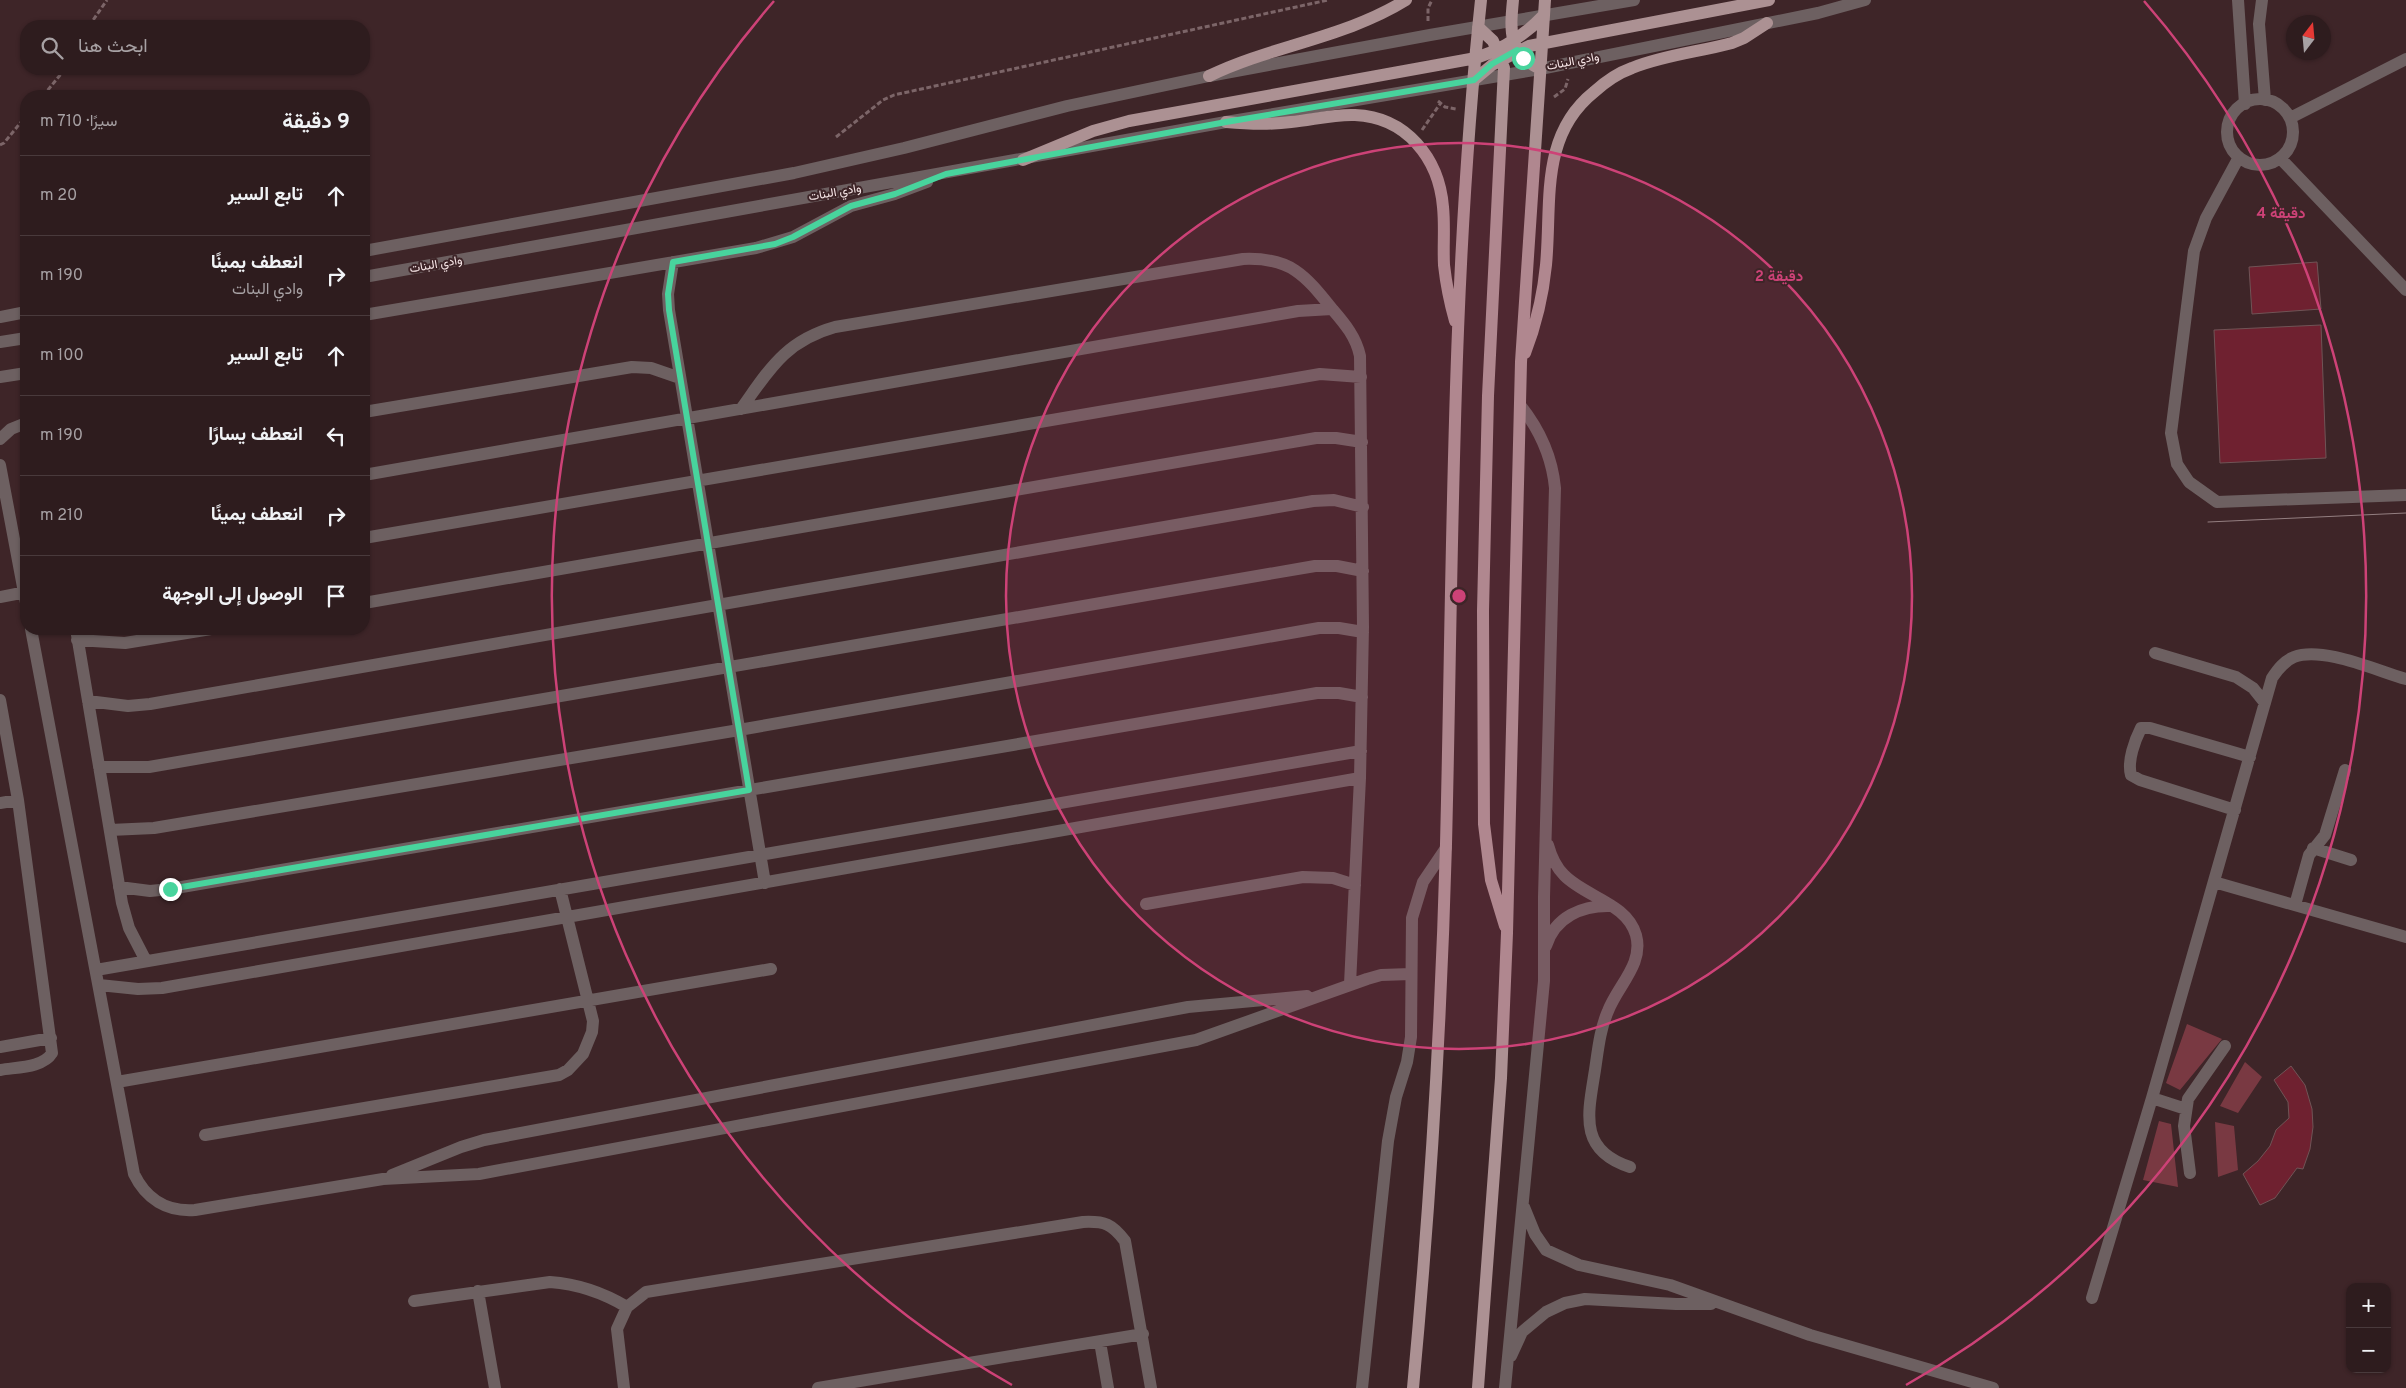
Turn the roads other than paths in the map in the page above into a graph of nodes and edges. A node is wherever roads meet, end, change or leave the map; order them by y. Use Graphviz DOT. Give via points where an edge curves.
graph roads {
  1 [pos="1406,0"];
  2 [pos="1481,0"];
  3 [pos="1513,0"];
  4 [pos="1545,0"];
  5 [pos="1634,0"];
  6 [pos="1770,0"];
  7 [pos="1865,0"];
  8 [pos="2238,0"];
  9 [pos="2262,0"];
  10 [pos="1543,16"];
  11 [pos="1511,21"];
  12 [pos="1767,23"];
  13 [pos="1478,27"];
  14 [pos="1541,43"];
  15 [pos="1515,46"];
  16 [pos="1500,54"];
  17 [pos="1476,58"];
  18 [pos="2406,59"];
  19 [pos="1540,69"];
  20 [pos="1504,75"];
  21 [pos="1209,76"];
  22 [pos="1474,80"];
  23 [pos="2266,100"];
  24 [pos="2245,104"];
  25 [pos="2290,118"];
  26 [pos="1226,122"];
  27 [pos="2239,157"];
  28 [pos="2280,158"];
  29 [pos="1023,160"];
  30 [pos="946,174"];
  31 [pos="370,251"];
  32 [pos="673,262"];
  33 [pos="370,277"];
  34 [pos="2406,290"];
  35 [pos="1332,308"];
  36 [pos="20,313"];
  37 [pos="370,314"];
  38 [pos="0,317"];
  39 [pos="1459,333"];
  40 [pos="20,339"];
  41 [pos="0,342"];
  42 [pos="1521,362"];
  43 [pos="20,374"];
  44 [pos="0,377"];
  45 [pos="1361,377"];
  46 [pos="680,378"];
  47 [pos="1520,405"];
  48 [pos="741,410"];
  49 [pos="370,411"];
  50 [pos="687,419"];
  51 [pos="20,425"];
  52 [pos="0,439"];
  53 [pos="1362,442"];
  54 [pos="0,465"];
  55 [pos="370,474"];
  56 [pos="697,482"];
  57 [pos="2406,495"];
  58 [pos="1363,507"];
  59 [pos="370,537"];
  60 [pos="708,543"];
  61 [pos="20,566"];
  62 [pos="1363,571"];
  63 [pos="20,596"];
  64 [pos="0,597"];
  65 [pos="370,601"];
  66 [pos="718,605"];
  67 [pos="1363,632"];
  68 [pos="32,635"];
  69 [pos="76,635"];
  70 [pos="81,635"];
  71 [pos="174,635"];
  72 [pos="2155,653"];
  73 [pos="728,667"];
  74 [pos="2406,679"];
  75 [pos="1362,697"];
  76 [pos="0,700"];
  77 [pos="88,701"];
  78 [pos="2265,702"];
  79 [pos="739,730"];
  80 [pos="1360,751"];
  81 [pos="2250,757"];
  82 [pos="99,767"];
  83 [pos="2345,770"];
  84 [pos="1360,778"];
  85 [pos="749,790"];
  86 [pos="18,800"];
  87 [pos="0,803"];
  88 [pos="2234,810"];
  89 [pos="110,830"];
  90 [pos="1546,836"];
  91 [pos="1446,848"];
  92 [pos="2312,848"];
  93 [pos="760,854"];
  94 [pos="2351,860"];
  95 [pos="2214,882"];
  96 [pos="765,884"];
  97 [pos="1355,886"];
  98 [pos="119,888"];
  99 [pos="560,889"];
  100 [pos="1146,904"];
  101 [pos="1611,906"];
  102 [pos="2295,906"];
  103 [pos="567,917"];
  104 [pos="1507,933"];
  105 [pos="2406,937"];
  106 [pos="1544,951"];
  107 [pos="146,961"];
  108 [pos="772,969"];
  109 [pos="96,970"];
  110 [pos="1411,974"];
  111 [pos="1350,984"];
  112 [pos="99,985"];
  113 [pos="1322,994"];
  114 [pos="588,1001"];
  115 [pos="51,1038"];
  116 [pos="2225,1046"];
  117 [pos="0,1047"];
  118 [pos="0,1070"];
  119 [pos="117,1082"];
  120 [pos="2152,1098"];
  121 [pos="2186,1109"];
  122 [pos="204,1135"];
  123 [pos="1630,1167"];
  124 [pos="2190,1173"];
  125 [pos="382,1179"];
  126 [pos="1522,1198"];
  127 [pos="478,1291"];
  128 [pos="2092,1298"];
  129 [pos="414,1301"];
  130 [pos="1718,1304"];
  131 [pos="627,1307"];
  132 [pos="1143,1334"];
  133 [pos="1100,1342"];
  134 [pos="1506,1367"];
  135 [pos="495,1388"];
  136 [pos="624,1388"];
  137 [pos="818,1388"];
  138 [pos="1108,1388"];
  139 [pos="1151,1388"];
  140 [pos="1362,1388"];
  141 [pos="1413,1388"];
  142 [pos="1478,1388"];
  143 [pos="1505,1388"];
  144 [pos="1993,1388"];
  1 -- 21 [label="main road" via="1354,27 1248,58"];
  2 -- 13 [label="main road"];
  3 -- 11 [label="main road"];
  4 -- 10 [label="main road"];
  5 -- 10 [label="street"];
  6 -- 14 [label="main road"];
  7 -- 12 [label="street, وادي البنات"];
  8 -- 24 [label="street"];
  9 -- 23 [label="street" via="2259,24"];
  10 -- 11 [label="street"];
  10 -- 14 [label="main road"];
  10 -- 15 [label="main road"];
  11 -- 13 [label="street"];
  11 -- 15 [label="main road"];
  12 -- 19 [label="street, وادي البنات"];
  12 -- 42 [label="main road" via="1732,43 1631,68 1608,80 1570,117 1558,139 1551,164 1542,294"];
  13 -- 16 [label="main road"];
  13 -- 17 [label="main road"];
  13 -- 21 [label="street"];
  14 -- 15 [label="main road"];
  14 -- 19 [label="main road"];
  15 -- 16 [label="main road"];
  15 -- 19 [label="main road" via="1523,58"];
  16 -- 17 [label="main road"];
  16 -- 20 [label="main road"];
  16 -- 22 [label="main road"];
  17 -- 22 [label="main road"];
  17 -- 29 [label="main road" via="1138,119 1093,131"];
  18 -- 25 [label="street"];
  19 -- 20 [label="street, وادي البنات"];
  19 -- 42 [label="main road"];
  20 -- 22 [label="street, وادي البنات"];
  20 -- 104 [label="main road" via="1489,366 1483,621 1484,824 1491,880"];
  21 -- 31 [label="street" via="1058,108 794,173"];
  22 -- 26 [label="street, وادي البنات"];
  22 -- 39 [label="main road"];
  23 -- 24 [label="street"];
  23 -- 25 [label="street" via="2275,103"];
  24 -- 27 [label="street" via="2231,118 2228,128 2232,148"];
  25 -- 28 [label="street" via="2293,140"];
  26 -- 29 [label="street, وادي البنات"];
  26 -- 39 [label="main road" via="1260,125 1354,115 1374,117 1392,124 1414,139 1424,152 1441,189 1444,265"];
  27 -- 28 [label="street" via="2259,165 2271,164"];
  27 -- 57 [label="street" via="2206,218 2194,251 2171,433 2177,464 2189,482 2217,502"];
  28 -- 34 [label="street"];
  29 -- 30 [label="street, وادي البنات"];
  30 -- 32 [label="street" via="895,194 851,206 775,244"];
  30 -- 33 [label="street, وادي البنات"];
  32 -- 37 [label="street"];
  32 -- 46 [label="street" via="668,302"];
  35 -- 45 [label="street" via="1358,346"];
  35 -- 48 [label="street" via="1298,311"];
  35 -- 48 [label="street" via="1308,278 1298,271 1276,261 1254,258 835,327 811,335 786,351"];
  36 -- 38 [label="street"];
  39 -- 91 [label="main road"];
  40 -- 41 [label="street"];
  42 -- 47 [label="main road"];
  43 -- 44 [label="street"];
  45 -- 53 [label="street"];
  45 -- 56 [label="street" via="1320,374"];
  46 -- 49 [label="street" via="651,368 632,367"];
  46 -- 50 [label="street"];
  47 -- 90 [label="street" via="1547,448 1555,488"];
  47 -- 104 [label="main road"];
  48 -- 50 [label="street"];
  50 -- 55 [label="street"];
  50 -- 56 [label="street"];
  51 -- 52 [label="street"];
  53 -- 58 [label="street"];
  53 -- 60 [label="street" via="1316,438"];
  54 -- 61 [label="street"];
  56 -- 59 [label="street"];
  56 -- 60 [label="street"];
  58 -- 62 [label="street"];
  58 -- 66 [label="street" via="1334,500 1313,501"];
  60 -- 65 [label="street"];
  60 -- 66 [label="street"];
  62 -- 67 [label="street"];
  62 -- 73 [label="street" via="1315,566"];
  63 -- 64 [label="street"];
  66 -- 73 [label="street"];
  66 -- 77 [label="street" via="150,704 128,706"];
  67 -- 75 [label="street"];
  67 -- 79 [label="street" via="1319,628"];
  68 -- 109 [label="street"];
  69 -- 77 [label="street"];
  70 -- 71 [label="street" via="125,643"];
  72 -- 78 [label="street" via="2241,679"];
  73 -- 79 [label="street"];
  73 -- 82 [label="street" via="149,767"];
  74 -- 78 [label="street" via="2332,657 2306,654 2281,665 2272,678"];
  75 -- 80 [label="street"];
  75 -- 85 [label="street" via="1317,693"];
  76 -- 86 [label="street"];
  77 -- 82 [label="street"];
  78 -- 81 [label="street"];
  79 -- 85 [label="street"];
  79 -- 89 [label="street" via="154,828"];
  80 -- 84 [label="street"];
  80 -- 93 [label="street"];
  81 -- 88 [label="street"];
  81 -- 88 [label="street" via="2150,728 2142,728 2138,735 2129,768 2131,775"];
  82 -- 89 [label="street"];
  83 -- 92 [label="street" via="2325,835"];
  84 -- 96 [label="street"];
  84 -- 97 [label="street"];
  85 -- 93 [label="street"];
  85 -- 98 [label="street" via="170,889"];
  86 -- 87 [label="street"];
  86 -- 115 [label="street"];
  88 -- 95 [label="street"];
  89 -- 98 [label="street"];
  90 -- 101 [label="street" via="1552,857 1564,875"];
  90 -- 106 [label="street"];
  91 -- 110 [label="street" via="1423,882 1416,899 1410,933"];
  91 -- 141 [label="main road" via="1432,1151"];
  92 -- 94 [label="street"];
  92 -- 102 [label="street"];
  93 -- 96 [label="street"];
  93 -- 99 [label="street"];
  95 -- 102 [label="street"];
  95 -- 120 [label="street"];
  96 -- 103 [label="street"];
  97 -- 100 [label="street" via="1333,878 1303,877"];
  97 -- 111 [label="street"];
  98 -- 107 [label="street" via="129,928"];
  99 -- 103 [label="street"];
  99 -- 107 [label="street"];
  101 -- 106 [label="street" via="1587,907 1566,917 1552,932"];
  101 -- 123 [label="street" via="1630,922 1636,934 1637,959 1615,996 1602,1030 1588,1118 1598,1146 1612,1160"];
  102 -- 105 [label="street"];
  103 -- 112 [label="street" via="162,988"];
  103 -- 114 [label="street"];
  104 -- 142 [label="main road" via="1500,1097"];
  106 -- 126 [label="street" via="1542,1011"];
  107 -- 109 [label="street"];
  108 -- 114 [label="street"];
  109 -- 112 [label="street"];
  110 -- 111 [label="street" via="1381,975"];
  110 -- 140 [label="street" via="1410,1037 1388,1141"];
  111 -- 113 [label="street"];
  112 -- 119 [label="street"];
  113 -- 125 [label="street" via="1188,1007 484,1140"];
  113 -- 125 [label="street" via="1196,1040 491,1172"];
  114 -- 119 [label="street"];
  114 -- 122 [label="street" via="593,1021 588,1044 576,1062 559,1075"];
  115 -- 117 [label="street"];
  115 -- 118 [label="street" via="52,1053 45,1061"];
  116 -- 121 [label="street" via="2192,1091"];
  119 -- 125 [label="street" via="134,1174 146,1194 164,1206 194,1210"];
  120 -- 121 [label="street"];
  120 -- 128 [label="street"];
  121 -- 124 [label="street" via="2184,1126"];
  126 -- 130 [label="street" via="1535,1234 1546,1250 1556,1256 1579,1265 1670,1285"];
  126 -- 134 [label="street"];
  127 -- 129 [label="street"];
  127 -- 131 [label="street" via="533,1283 566,1284 598,1292"];
  127 -- 135 [label="street"];
  130 -- 134 [label="street" via="1585,1299 1565,1303 1546,1312 1522,1332"];
  130 -- 144 [label="street" via="1810,1335"];
  131 -- 132 [label="street" via="646,1292 1100,1221 1115,1228 1125,1241"];
  131 -- 136 [label="street" via="617,1329"];
  132 -- 133 [label="street"];
  132 -- 139 [label="street"];
  133 -- 137 [label="street"];
  133 -- 138 [label="street"];
  134 -- 143 [label="street"];
}
